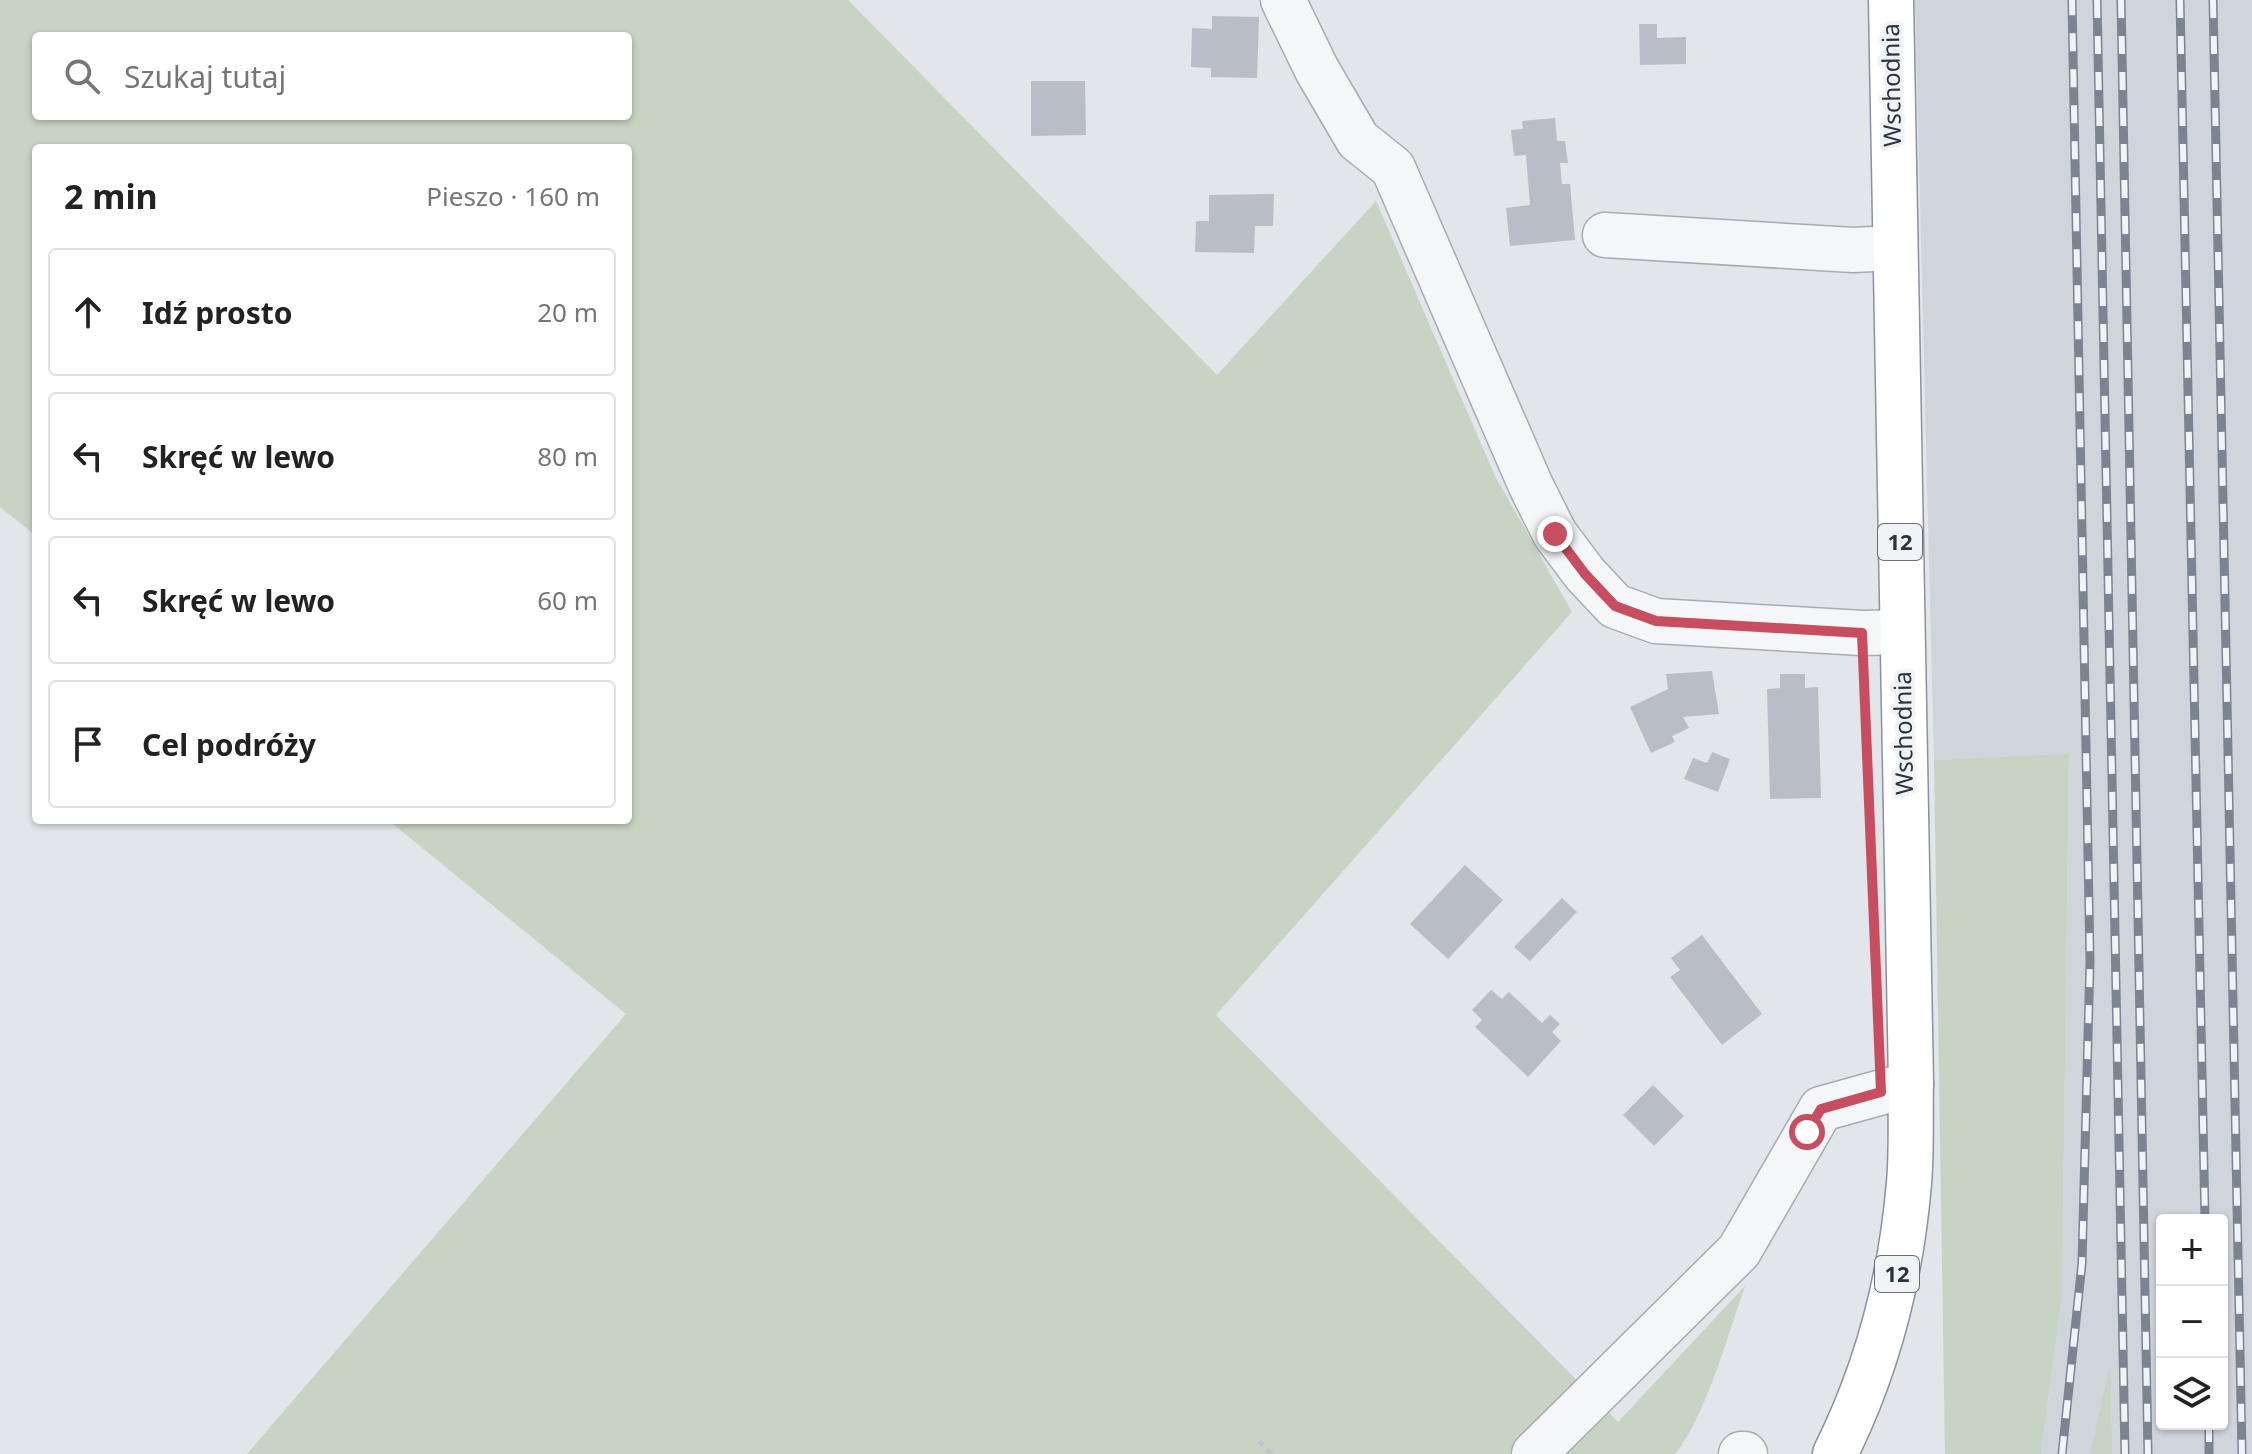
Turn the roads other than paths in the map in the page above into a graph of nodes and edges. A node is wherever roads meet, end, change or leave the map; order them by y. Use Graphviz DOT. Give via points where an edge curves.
graph roads {
  1 [pos="1283,0"];
  2 [pos="1891,0"];
  3 [pos="1605,235"];
  4 [pos="1894,248"];
  5 [pos="1902,632"];
  6 [pos="1911,1084"];
  7 [pos="1534,1454"];
  8 [pos="1835,1454"];
  1 -- 5 [label="street" via="1358,140 1393,168 1555,534 1615,606 1656,621"];
  2 -- 4 [label="highway, Wschodnia / 12"];
  3 -- 4 [label="street"];
  4 -- 5 [label="highway, Wschodnia / 12"];
  5 -- 6 [label="highway, Wschodnia / 12"];
  6 -- 7 [label="street" via="1821,1109 1739,1251"];
  6 -- 8 [label="highway, Wschodnia / 12" via="1910,1180 1893,1301 1855,1413"];
}
